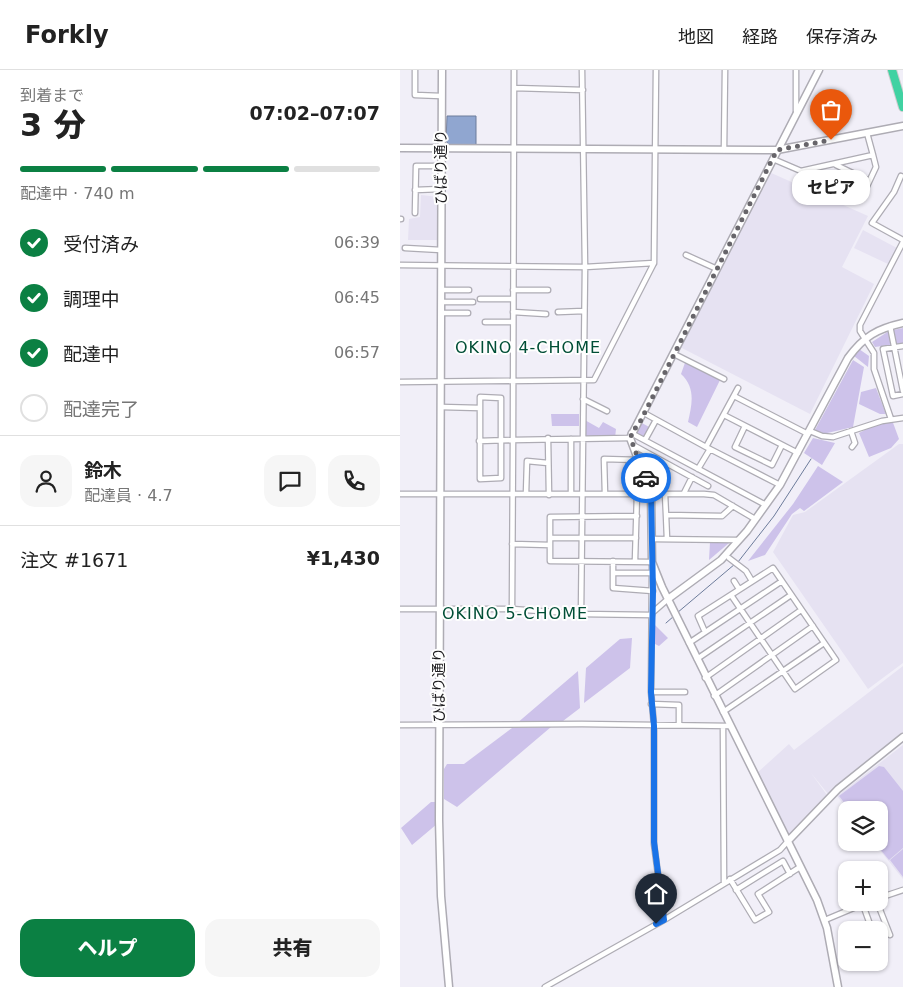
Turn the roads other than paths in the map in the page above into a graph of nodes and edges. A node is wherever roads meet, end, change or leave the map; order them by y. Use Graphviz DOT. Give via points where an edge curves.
graph roads {
  1 [pos="415,70"];
  2 [pos="442,70"];
  3 [pos="514,70"];
  4 [pos="582,70"];
  5 [pos="656,70"];
  6 [pos="725,70"];
  7 [pos="796,70"];
  8 [pos="819,70"];
  9 [pos="892,70"];
  10 [pos="514,88"];
  11 [pos="583,90"];
  12 [pos="441,96"];
  13 [pos="903,107"];
  14 [pos="796,112"];
  15 [pos="903,126"];
  16 [pos="867,133"];
  17 [pos="400,148"];
  18 [pos="440,148"];
  19 [pos="513,148"];
  20 [pos="584,148"];
  21 [pos="655,148"];
  22 [pos="724,150"];
  23 [pos="777,150"];
  24 [pos="873,155"];
  25 [pos="773,158"];
  26 [pos="854,160"];
  27 [pos="836,165"];
  28 [pos="440,166"];
  29 [pos="801,172"];
  30 [pos="850,172"];
  31 [pos="901,176"];
  32 [pos="870,181"];
  33 [pos="441,189"];
  34 [pos="415,190"];
  35 [pos="415,212"];
  36 [pos="903,241"];
  37 [pos="405,248"];
  38 [pos="441,250"];
  39 [pos="686,255"];
  40 [pos="654,263"];
  41 [pos="441,264"];
  42 [pos="400,265"];
  43 [pos="514,266"];
  44 [pos="585,267"];
  45 [pos="717,268"];
  46 [pos="441,290"];
  47 [pos="469,290"];
  48 [pos="513,290"];
  49 [pos="548,290"];
  50 [pos="513,299"];
  51 [pos="480,300"];
  52 [pos="441,302"];
  53 [pos="473,302"];
  54 [pos="584,311"];
  55 [pos="513,312"];
  56 [pos="558,312"];
  57 [pos="441,313"];
  58 [pos="468,313"];
  59 [pos="546,314"];
  60 [pos="486,322"];
  61 [pos="513,322"];
  62 [pos="903,322"];
  63 [pos="890,326"];
  64 [pos="865,337"];
  65 [pos="903,346"];
  66 [pos="894,348"];
  67 [pos="674,354"];
  68 [pos="583,380"];
  69 [pos="724,380"];
  70 [pos="512,381"];
  71 [pos="400,382"];
  72 [pos="441,382"];
  73 [pos="738,388"];
  74 [pos="903,393"];
  75 [pos="734,396"];
  76 [pos="583,399"];
  77 [pos="441,407"];
  78 [pos="480,408"];
  79 [pos="607,411"];
  80 [pos="644,413"];
  81 [pos="724,415"];
  82 [pos="903,418"];
  83 [pos="891,419"];
  84 [pos="656,420"];
  85 [pos="745,426"];
  86 [pos="851,431"];
  87 [pos="809,433"];
  88 [pos="631,435"];
  89 [pos="548,438"];
  90 [pos="570,438"];
  91 [pos="583,438"];
  92 [pos="513,440"];
  93 [pos="645,440"];
  94 [pos="480,441"];
  95 [pos="501,441"];
  96 [pos="633,445"];
  97 [pos="782,445"];
  98 [pos="852,447"];
  99 [pos="708,448"];
  100 [pos="798,453"];
  101 [pos="629,460"];
  102 [pos="639,460"];
  103 [pos="548,462"];
  104 [pos="698,469"];
  105 [pos="692,477"];
  106 [pos="780,485"];
  107 [pos="708,486"];
  108 [pos="684,493"];
  109 [pos="400,494"];
  110 [pos="440,494"];
  111 [pos="526,494"];
  112 [pos="571,494"];
  113 [pos="583,494"];
  114 [pos="605,494"];
  115 [pos="629,494"];
  116 [pos="637,494"];
  117 [pos="651,494"];
  118 [pos="665,494"];
  119 [pos="512,495"];
  120 [pos="549,495"];
  121 [pos="733,506"];
  122 [pos="766,506"];
  123 [pos="666,515"];
  124 [pos="582,516"];
  125 [pos="637,516"];
  126 [pos="755,519"];
  127 [pos="550,538"];
  128 [pos="582,538"];
  129 [pos="636,538"];
  130 [pos="652,539"];
  131 [pos="667,539"];
  132 [pos="737,540"];
  133 [pos="512,544"];
  134 [pos="550,545"];
  135 [pos="729,558"];
  136 [pos="582,560"];
  137 [pos="613,561"];
  138 [pos="635,561"];
  139 [pos="652,562"];
  140 [pos="652,573"];
  141 [pos="613,574"];
  142 [pos="734,581"];
  143 [pos="752,581"];
  144 [pos="782,581"];
  145 [pos="739,590"];
  146 [pos="653,591"];
  147 [pos="731,595"];
  148 [pos="791,595"];
  149 [pos="670,602"];
  150 [pos="439,608"];
  151 [pos="400,609"];
  152 [pos="512,609"];
  153 [pos="740,609"];
  154 [pos="801,610"];
  155 [pos="581,614"];
  156 [pos="652,614"];
  157 [pos="750,624"];
  158 [pos="813,626"];
  159 [pos="705,632"];
  160 [pos="760,639"];
  161 [pos="824,642"];
  162 [pos="689,643"];
  163 [pos="772,655"];
  164 [pos="697,659"];
  165 [pos="783,671"];
  166 [pos="705,678"];
  167 [pos="651,692"];
  168 [pos="685,692"];
  169 [pos="714,696"];
  170 [pos="651,704"];
  171 [pos="723,712"];
  172 [pos="439,724"];
  173 [pos="400,725"];
  174 [pos="679,725"];
  175 [pos="654,726"];
  176 [pos="723,726"];
  177 [pos="730,726"];
  178 [pos="903,737"];
  179 [pos="788,841"];
  180 [pos="800,867"];
  181 [pos="790,874"];
  182 [pos="730,879"];
  183 [pos="724,883"];
  184 [pos="736,890"];
  185 [pos="903,890"];
  186 [pos="888,895"];
  187 [pos="847,911"];
  188 [pos="881,911"];
  189 [pos="664,920"];
  190 [pos="825,920"];
  191 [pos="890,935"];
  192 [pos="450,987"];
  193 [pos="545,987"];
  194 [pos="838,987"];
  1 -- 12 [label="street" via="415,95"];
  2 -- 12 [label="street, ひばり通り"];
  3 -- 10 [label="street"];
  4 -- 11 [label="street"];
  5 -- 21 [label="street"];
  6 -- 22 [label="street"];
  7 -- 14 [label="street"];
  8 -- 14 [label="street"];
  9 -- 13 [label="highway"];
  10 -- 11 [label="street"];
  10 -- 19 [label="street"];
  11 -- 20 [label="street"];
  12 -- 18 [label="street, ひばり通り"];
  14 -- 23 [label="street"];
  15 -- 16 [label="street"];
  16 -- 23 [label="street"];
  16 -- 24 [label="street"];
  17 -- 18 [label="street"];
  18 -- 19 [label="street"];
  18 -- 28 [label="street, ひばり通り"];
  19 -- 20 [label="street"];
  19 -- 43 [label="street"];
  20 -- 21 [label="street"];
  20 -- 44 [label="street"];
  21 -- 22 [label="street"];
  21 -- 40 [label="street"];
  22 -- 23 [label="street"];
  23 -- 25 [label="street"];
  24 -- 26 [label="street"];
  24 -- 32 [label="street" via="876,167"];
  25 -- 29 [label="street"];
  25 -- 45 [label="street"];
  26 -- 27 [label="street"];
  26 -- 30 [label="street"];
  27 -- 29 [label="street"];
  27 -- 30 [label="street"];
  28 -- 33 [label="street, ひばり通り"];
  28 -- 34 [label="street" via="416,166"];
  29 -- 32 [label="street" via="861,199"];
  30 -- 32 [label="street"];
  31 -- 36 [label="street" via="872,223"];
  33 -- 34 [label="street"];
  33 -- 38 [label="street, ひばり通り"];
  34 -- 35 [label="street"];
  36 -- 64 [label="street" via="860,325 860,332"];
  37 -- 38 [label="street"];
  38 -- 41 [label="street, ひばり通り"];
  39 -- 45 [label="street"];
  40 -- 44 [label="street"];
  40 -- 68 [label="street" via="594,380"];
  41 -- 42 [label="street"];
  41 -- 43 [label="street"];
  41 -- 46 [label="street, ひばり通り"];
  43 -- 44 [label="street"];
  43 -- 48 [label="street"];
  44 -- 54 [label="street"];
  45 -- 67 [label="street"];
  46 -- 47 [label="street"];
  46 -- 52 [label="street, ひばり通り"];
  48 -- 49 [label="street"];
  48 -- 50 [label="street"];
  50 -- 51 [label="street"];
  50 -- 55 [label="street"];
  52 -- 53 [label="street"];
  52 -- 57 [label="street, ひばり通り"];
  54 -- 56 [label="street"];
  54 -- 68 [label="street"];
  55 -- 59 [label="street"];
  55 -- 61 [label="street"];
  57 -- 58 [label="street"];
  57 -- 72 [label="street, ひばり通り"];
  60 -- 61 [label="street"];
  61 -- 70 [label="street"];
  62 -- 63 [label="street"];
  63 -- 64 [label="street"];
  63 -- 66 [label="street"];
  64 -- 83 [label="street" via="874,353 874,370"];
  64 -- 87 [label="street" via="848,358"];
  65 -- 66 [label="street"];
  66 -- 74 [label="street"];
  66 -- 74 [label="street" via="883,349 893,396"];
  67 -- 69 [label="street"];
  67 -- 80 [label="street"];
  68 -- 70 [label="street"];
  68 -- 76 [label="street"];
  70 -- 72 [label="street"];
  70 -- 92 [label="street"];
  71 -- 72 [label="street"];
  72 -- 77 [label="street, ひばり通り"];
  73 -- 75 [label="street"];
  75 -- 81 [label="street"];
  75 -- 87 [label="street"];
  76 -- 79 [label="street"];
  76 -- 91 [label="street"];
  77 -- 78 [label="street"];
  77 -- 110 [label="street, ひばり通り"];
  78 -- 94 [label="street"];
  78 -- 95 [label="street" via="480,397 501,398"];
  80 -- 84 [label="street"];
  80 -- 88 [label="street"];
  81 -- 85 [label="street"];
  81 -- 99 [label="street"];
  82 -- 83 [label="street"];
  83 -- 86 [label="street"];
  84 -- 93 [label="street"];
  84 -- 99 [label="street"];
  85 -- 97 [label="street"];
  85 -- 97 [label="street" via="735,447 772,466"];
  86 -- 87 [label="street" via="833,437"];
  86 -- 98 [label="street" via="855,443"];
  87 -- 100 [label="street"];
  88 -- 91 [label="street"];
  88 -- 93 [label="street"];
  88 -- 96 [label="street"];
  89 -- 90 [label="street"];
  89 -- 92 [label="street"];
  89 -- 103 [label="street"];
  90 -- 91 [label="street"];
  90 -- 112 [label="street"];
  91 -- 113 [label="street"];
  92 -- 95 [label="street"];
  92 -- 119 [label="street"];
  93 -- 104 [label="street"];
  94 -- 95 [label="street"];
  94 -- 95 [label="street" via="480,479 501,478"];
  96 -- 102 [label="street"];
  96 -- 105 [label="street"];
  97 -- 100 [label="street"];
  99 -- 104 [label="street"];
  99 -- 106 [label="street"];
  100 -- 106 [label="street"];
  101 -- 102 [label="street"];
  101 -- 114 [label="street" via="604,459"];
  101 -- 115 [label="street"];
  102 -- 117 [label="street"];
  103 -- 111 [label="street" via="527,461"];
  103 -- 120 [label="street"];
  104 -- 122 [label="street"];
  105 -- 107 [label="street"];
  105 -- 108 [label="street"];
  106 -- 122 [label="street"];
  108 -- 118 [label="street"];
  108 -- 121 [label="street" via="714,495"];
  109 -- 110 [label="street"];
  110 -- 119 [label="street"];
  110 -- 150 [label="street, ひばり通り"];
  111 -- 119 [label="street"];
  111 -- 120 [label="street"];
  112 -- 113 [label="street"];
  112 -- 120 [label="street"];
  113 -- 114 [label="street"];
  113 -- 124 [label="street"];
  114 -- 115 [label="street"];
  115 -- 116 [label="street"];
  116 -- 117 [label="street"];
  116 -- 125 [label="street"];
  117 -- 118 [label="street"];
  117 -- 130 [label="street"];
  118 -- 123 [label="street"];
  119 -- 133 [label="street"];
  121 -- 123 [label="street" via="722,516"];
  121 -- 126 [label="street"];
  122 -- 126 [label="street"];
  123 -- 131 [label="street"];
  124 -- 125 [label="street"];
  124 -- 127 [label="street" via="550,517"];
  124 -- 128 [label="street"];
  125 -- 129 [label="street"];
  126 -- 132 [label="street"];
  127 -- 128 [label="street"];
  127 -- 134 [label="street"];
  128 -- 129 [label="street"];
  128 -- 136 [label="street"];
  129 -- 138 [label="street"];
  130 -- 131 [label="street"];
  130 -- 139 [label="street"];
  131 -- 132 [label="street"];
  132 -- 149 [label="street" via="721,560"];
  133 -- 134 [label="street"];
  133 -- 152 [label="street"];
  134 -- 136 [label="street" via="550,561"];
  135 -- 143 [label="street" via="746,571"];
  136 -- 137 [label="street"];
  136 -- 155 [label="street"];
  137 -- 138 [label="street"];
  137 -- 141 [label="street"];
  138 -- 139 [label="street"];
  139 -- 140 [label="street"];
  139 -- 149 [label="street"];
  140 -- 141 [label="street"];
  140 -- 146 [label="street"];
  141 -- 146 [label="street" via="613,588"];
  142 -- 145 [label="street"];
  143 -- 144 [label="street" via="773,568"];
  143 -- 145 [label="street"];
  144 -- 148 [label="street"];
  144 -- 153 [label="street"];
  145 -- 147 [label="street"];
  146 -- 156 [label="street"];
  147 -- 153 [label="street"];
  147 -- 159 [label="street" via="698,616"];
  148 -- 154 [label="street"];
  148 -- 157 [label="street"];
  149 -- 156 [label="street"];
  149 -- 162 [label="street"];
  150 -- 151 [label="street"];
  150 -- 152 [label="street"];
  150 -- 172 [label="street, ひばり通り"];
  152 -- 155 [label="street"];
  153 -- 157 [label="street"];
  153 -- 159 [label="street"];
  154 -- 158 [label="street"];
  154 -- 160 [label="street"];
  155 -- 156 [label="street"];
  156 -- 167 [label="street"];
  157 -- 160 [label="street"];
  157 -- 164 [label="street"];
  158 -- 161 [label="street"];
  158 -- 163 [label="street"];
  159 -- 162 [label="street"];
  160 -- 163 [label="street"];
  160 -- 166 [label="street"];
  161 -- 165 [label="street"];
  161 -- 165 [label="street" via="836,660 795,689"];
  162 -- 164 [label="street"];
  163 -- 165 [label="street"];
  163 -- 169 [label="street"];
  164 -- 166 [label="street"];
  165 -- 171 [label="street"];
  166 -- 169 [label="street"];
  167 -- 168 [label="street"];
  167 -- 170 [label="street"];
  169 -- 171 [label="street"];
  170 -- 174 [label="street" via="679,705"];
  170 -- 175 [label="street"];
  171 -- 177 [label="street"];
  172 -- 173 [label="street"];
  172 -- 175 [label="street"];
  172 -- 192 [label="street, ひばり通り" via="441,896"];
  174 -- 175 [label="street"];
  174 -- 176 [label="street"];
  175 -- 189 [label="street" via="654,842"];
  176 -- 177 [label="street"];
  176 -- 183 [label="street"];
  177 -- 179 [label="street"];
  178 -- 179 [label="street" via="838,789"];
  179 -- 180 [label="street"];
  179 -- 182 [label="street" via="780,850"];
  180 -- 181 [label="street"];
  180 -- 190 [label="street"];
  181 -- 184 [label="street" via="783,861"];
  181 -- 184 [label="street" via="758,894 769,912 755,920"];
  182 -- 183 [label="street"];
  182 -- 184 [label="street"];
  183 -- 189 [label="street"];
  185 -- 186 [label="street"];
  187 -- 190 [label="street"];
  188 -- 191 [label="street"];
  189 -- 193 [label="street"];
  190 -- 194 [label="street"];
}
